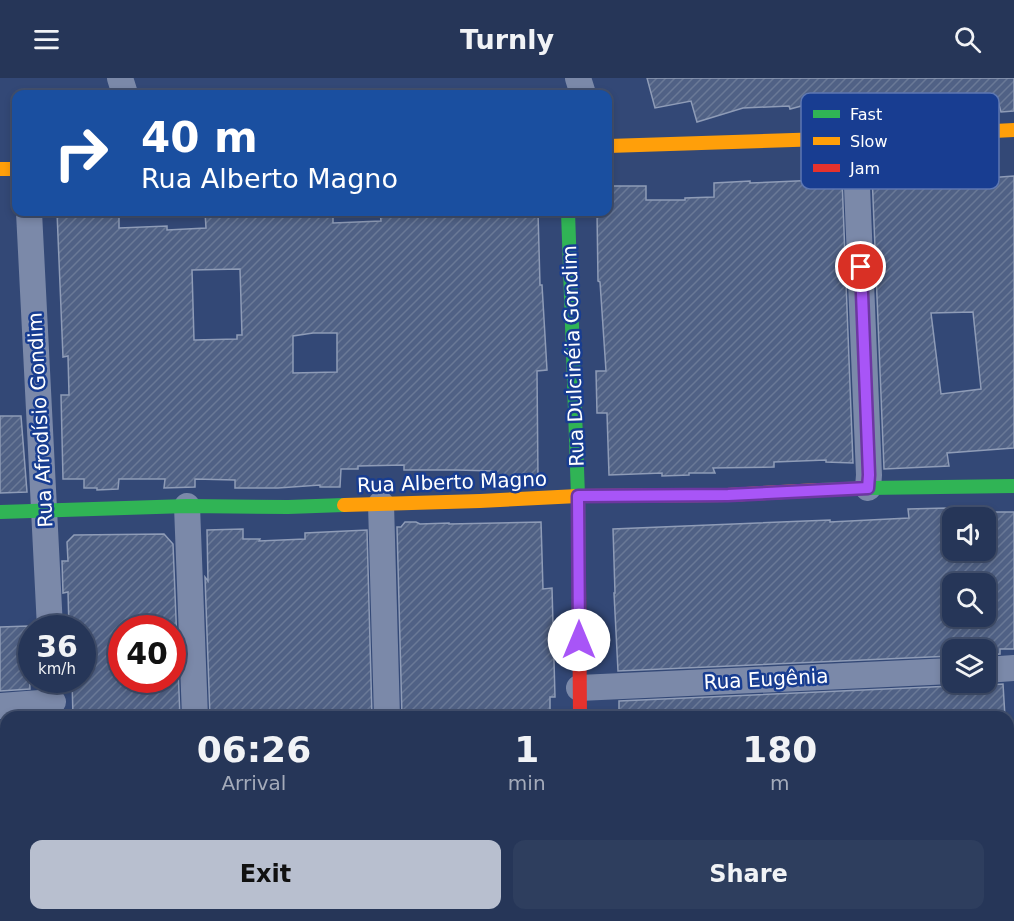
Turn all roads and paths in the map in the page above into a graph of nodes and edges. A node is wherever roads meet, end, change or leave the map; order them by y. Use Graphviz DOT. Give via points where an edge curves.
graph roads {
  1 [pos="1014,130"];
  2 [pos="999,131"];
  3 [pos="801,140"];
  4 [pos="612,146"];
  5 [pos="857,189"];
  6 [pos="30,216"];
  7 [pos="568,216"];
  8 [pos="1014,486"];
  9 [pos="868,488"];
  10 [pos="578,496"];
  11 [pos="381,504"];
  12 [pos="187,506"];
  13 [pos="45,511"];
  14 [pos="0,512"];
  15 [pos="49,615"];
  16 [pos="1014,668"];
  17 [pos="996,669"];
  18 [pos="942,671"];
  19 [pos="579,688"];
  20 [pos="53,700"];
  21 [pos="0,706"];
  22 [pos="195,711"];
  23 [pos="387,711"];
  24 [pos="580,711"];
  1 -- 2 [label="main road"];
  3 -- 4 [label="main road"];
  5 -- 9 [label="street"];
  6 -- 13 [label="street, Rua Afrodísio Gondim"];
  7 -- 10 [label="main road, Rua Dulcinéia Gondim"];
  8 -- 9 [label="main road, Rua Alberto Magno"];
  9 -- 10 [label="main road, Rua Alberto Magno" via="728,495"];
  10 -- 11 [label="main road, Rua Alberto Magno"];
  10 -- 19 [label="main road, Rua Dulcinéia Gondim"];
  11 -- 12 [label="main road, Rua Alberto Magno"];
  11 -- 23 [label="street"];
  12 -- 13 [label="main road, Rua Alberto Magno"];
  12 -- 22 [label="street"];
  13 -- 14 [label="main road, Rua Alberto Magno"];
  13 -- 15 [label="street, Rua Afrodísio Gondim"];
  16 -- 17 [label="street"];
  18 -- 19 [label="street, Rua Eugênia"];
  19 -- 24 [label="main road, Rua Dulcinéia Gondim"];
  20 -- 21 [label="street"];
}
